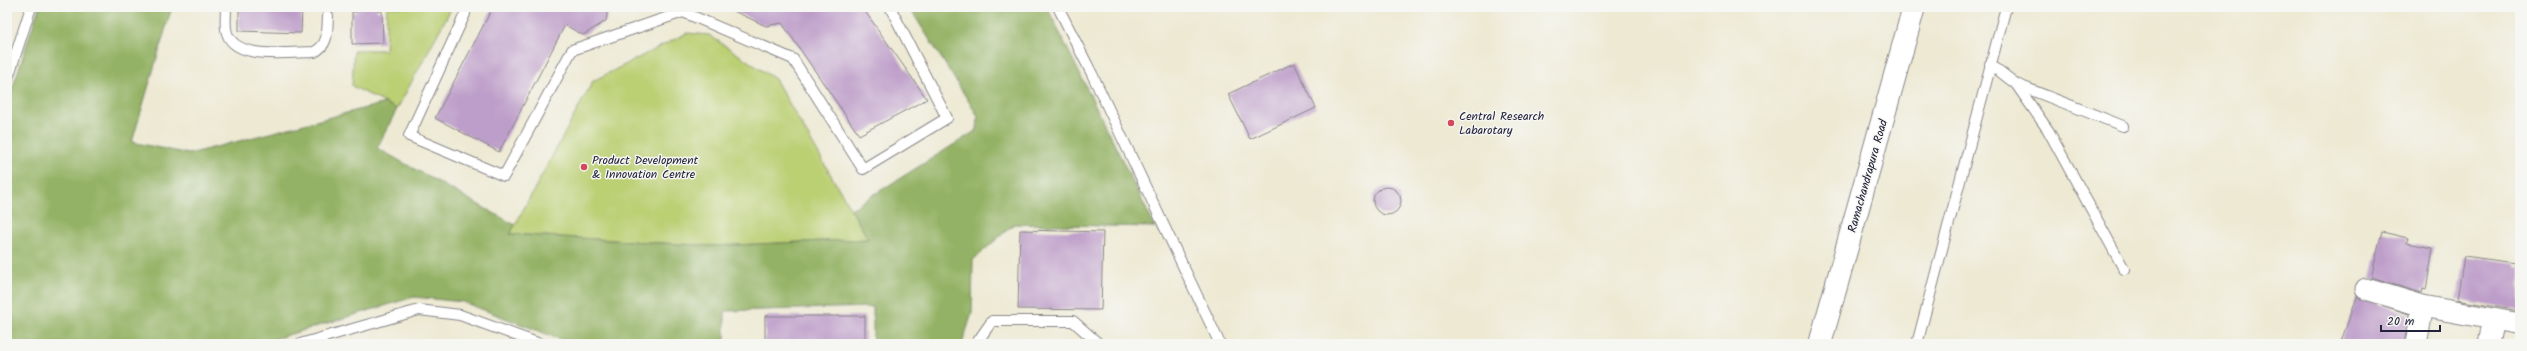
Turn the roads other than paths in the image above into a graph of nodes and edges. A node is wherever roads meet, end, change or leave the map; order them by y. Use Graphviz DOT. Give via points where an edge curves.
graph roads {
  1 [pos="31,7"];
  2 [pos="226,7"];
  3 [pos="465,7"];
  4 [pos="890,7"];
  5 [pos="1058,7"];
  6 [pos="1914,7"];
  7 [pos="2006,7"];
  8 [pos="328,16"];
  9 [pos="1990,64"];
  10 [pos="7,81"];
  11 [pos="2016,84"];
  12 [pos="2123,126"];
  13 [pos="2124,269"];
  14 [pos="2366,289"];
  15 [pos="2423,306"];
  16 [pos="2493,319"];
  17 [pos="2520,324"];
  18 [pos="300,344"];
  19 [pos="540,344"];
  20 [pos="976,344"];
  21 [pos="1099,344"];
  22 [pos="1220,344"];
  23 [pos="1820,344"];
  24 [pos="1917,344"];
  25 [pos="2416,344"];
  26 [pos="2488,344"];
  1 -- 10 [label="lane"];
  2 -- 8 [label="lane" via="226,29 229,38 235,46 247,52 319,50 326,40"];
  3 -- 4 [label="lane" via="409,136 504,176 572,50 683,12 793,60 864,169 947,118"];
  5 -- 22 [label="lane"];
  6 -- 23 [label="street, Ramachandrapura Road"];
  7 -- 9 [label="lane"];
  9 -- 11 [label="lane"];
  9 -- 24 [label="lane"];
  11 -- 12 [label="lane"];
  11 -- 13 [label="lane" via="2048,130"];
  14 -- 15 [label="street"];
  15 -- 16 [label="street"];
  15 -- 25 [label="street"];
  16 -- 17 [label="street"];
  16 -- 26 [label="street"];
  18 -- 19 [label="lane" via="419,310 460,315"];
  20 -- 21 [label="lane" via="992,321 1073,321"];
}
